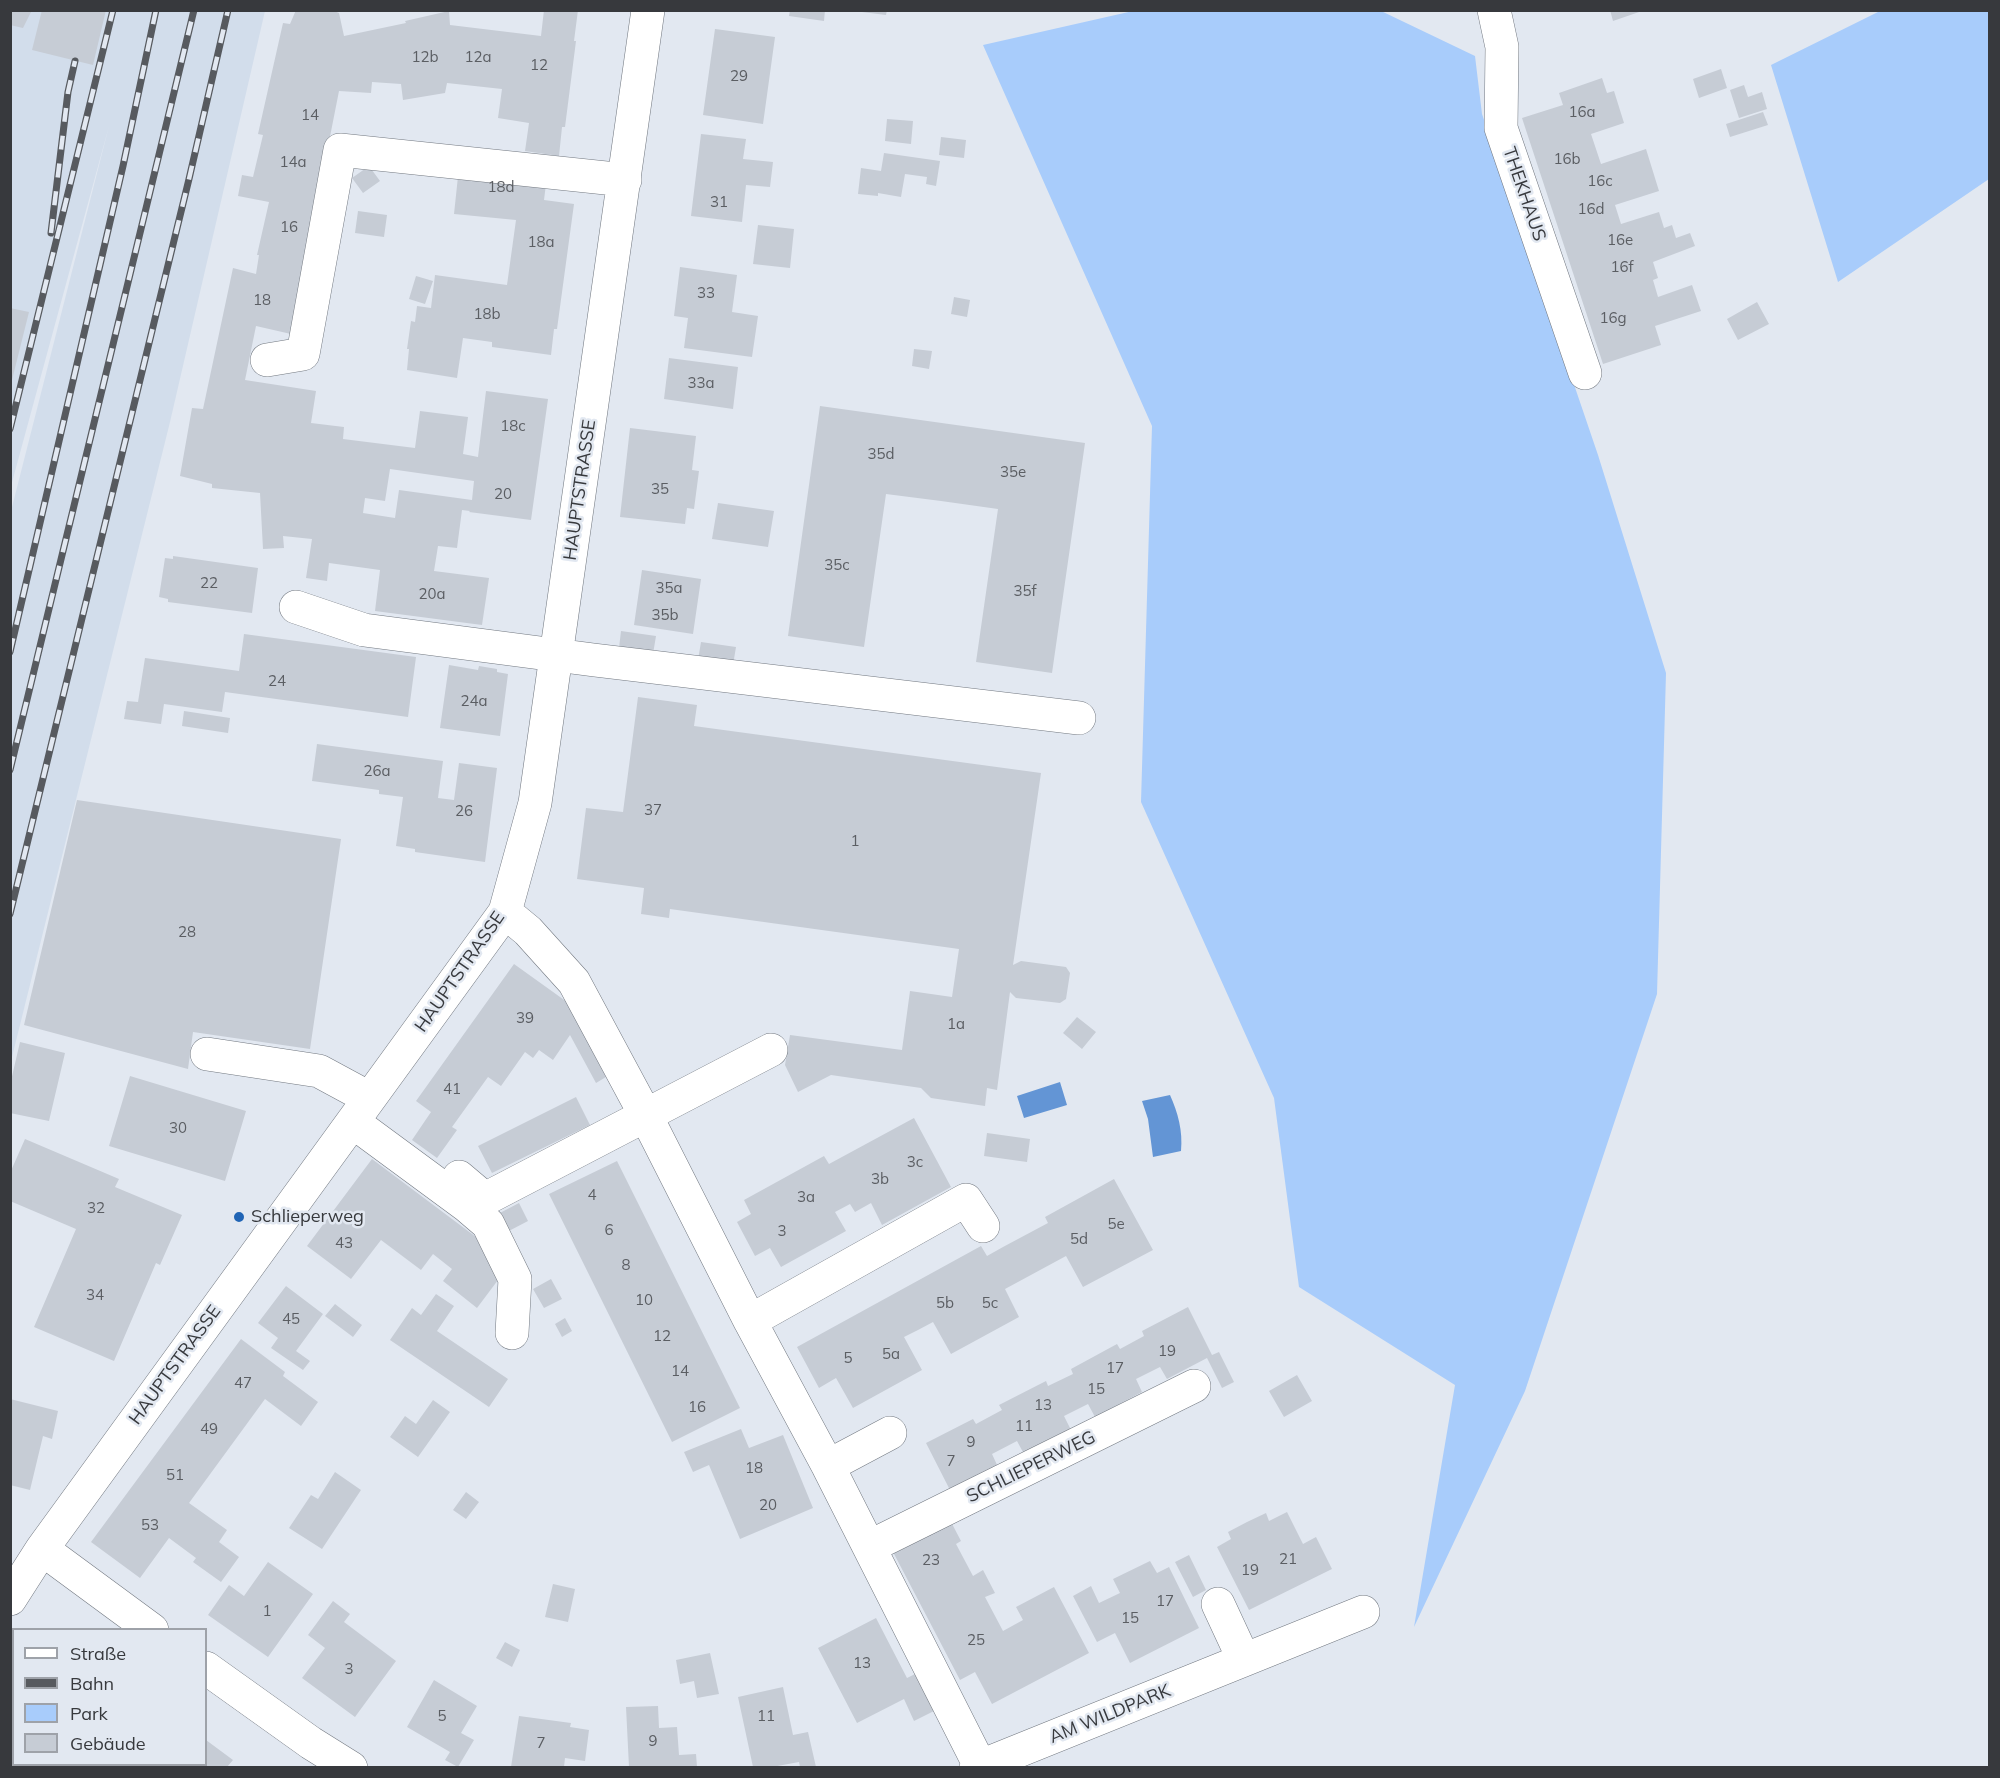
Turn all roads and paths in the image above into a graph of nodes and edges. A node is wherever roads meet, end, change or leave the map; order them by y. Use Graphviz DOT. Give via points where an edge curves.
graph roads {
  1 [pos="648,10"];
  2 [pos="1494,10"];
  3 [pos="625,180"];
  4 [pos="267,360"];
  5 [pos="1585,373"];
  6 [pos="296,607"];
  7 [pos="556,655"];
  8 [pos="1079,717"];
  9 [pos="505,912"];
  10 [pos="771,1050"];
  11 [pos="207,1054"];
  12 [pos="361,1110"];
  13 [pos="646,1116"];
  14 [pos="459,1177"];
  15 [pos="983,1226"];
  16 [pos="750,1321"];
  17 [pos="512,1333"];
  18 [pos="1194,1386"];
  19 [pos="890,1433"];
  20 [pos="828,1466"];
  21 [pos="869,1547"];
  22 [pos="42,1549"];
  23 [pos="10,1599"];
  24 [pos="1218,1604"];
  25 [pos="1363,1612"];
  26 [pos="151,1628"];
  27 [pos="1244,1660"];
  28 [pos="207,1669"];
  29 [pos="351,1767"];
  30 [pos="978,1767"];
  1 -- 3 [label="street, HAUPTSTRASSE"];
  2 -- 5 [label="street, THEKHAUS" via="1502,47 1501,128"];
  3 -- 4 [label="street" via="340,150 303,354"];
  3 -- 7 [label="street, HAUPTSTRASSE"];
  6 -- 7 [label="street" via="364,630"];
  7 -- 8 [label="street"];
  7 -- 9 [label="street, HAUPTSTRASSE" via="535,803"];
  9 -- 12 [label="street, HAUPTSTRASSE"];
  9 -- 13 [label="street" via="528,931 574,982"];
  10 -- 13 [label="street"];
  11 -- 12 [label="street" via="319,1071"];
  12 -- 17 [label="street" via="488,1224 515,1279"];
  12 -- 22 [label="street, HAUPTSTRASSE"];
  13 -- 14 [label="street" via="485,1198"];
  13 -- 16 [label="street"];
  15 -- 16 [label="street" via="966,1200"];
  16 -- 20 [label="street"];
  18 -- 21 [label="street, SCHLIEPERWEG"];
  19 -- 20 [label="street"];
  20 -- 21 [label="street"];
  21 -- 30 [label="street"];
  22 -- 23 [label="street, HAUPTSTRASSE"];
  22 -- 26 [label="street"];
  24 -- 27 [label="street"];
  25 -- 27 [label="street, AM WILDPARK"];
  27 -- 30 [label="street, AM WILDPARK"];
  28 -- 29 [label="street"];
}
